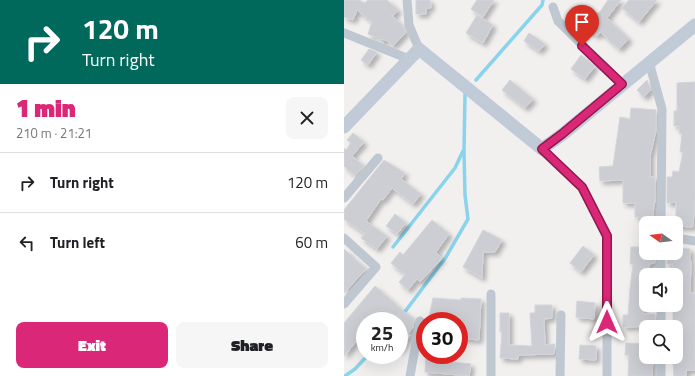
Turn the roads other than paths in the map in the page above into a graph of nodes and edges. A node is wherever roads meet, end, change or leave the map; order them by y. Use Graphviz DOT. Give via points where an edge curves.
graph roads {
  1 [pos="407,0"];
  2 [pos="552,7"];
  3 [pos="695,25"];
  4 [pos="344,33"];
  5 [pos="419,49"];
  6 [pos="409,58"];
  7 [pos="650,62"];
  8 [pos="622,84"];
  9 [pos="344,126"];
  10 [pos="542,149"];
  11 [pos="378,158"];
  12 [pos="344,198"];
  13 [pos="661,216"];
  14 [pos="344,238"];
  15 [pos="683,239"];
  16 [pos="695,241"];
  17 [pos="491,294"];
  18 [pos="344,304"];
  19 [pos="561,315"];
  20 [pos="416,343"];
  21 [pos="661,364"];
  22 [pos="410,376"];
  23 [pos="491,376"];
  24 [pos="560,376"];
  25 [pos="607,376"];
  26 [pos="661,376"];
  1 -- 5 [label="street" via="409,25"];
  2 -- 8 [label="street" via="558,21"];
  3 -- 7 [label="street"];
  4 -- 6 [label="street"];
  5 -- 6 [label="street"];
  5 -- 10 [label="street"];
  6 -- 9 [label="street"];
  7 -- 8 [label="street"];
  7 -- 13 [label="street" via="662,109"];
  8 -- 10 [label="street"];
  10 -- 25 [label="street" via="582,187 607,236"];
  11 -- 12 [label="street"];
  14 -- 18 [label="street" via="376,267"];
  15 -- 16 [label="street"];
  17 -- 23 [label="street"];
  19 -- 24 [label="street"];
  20 -- 22 [label="street"];
  21 -- 26 [label="street"];
}
